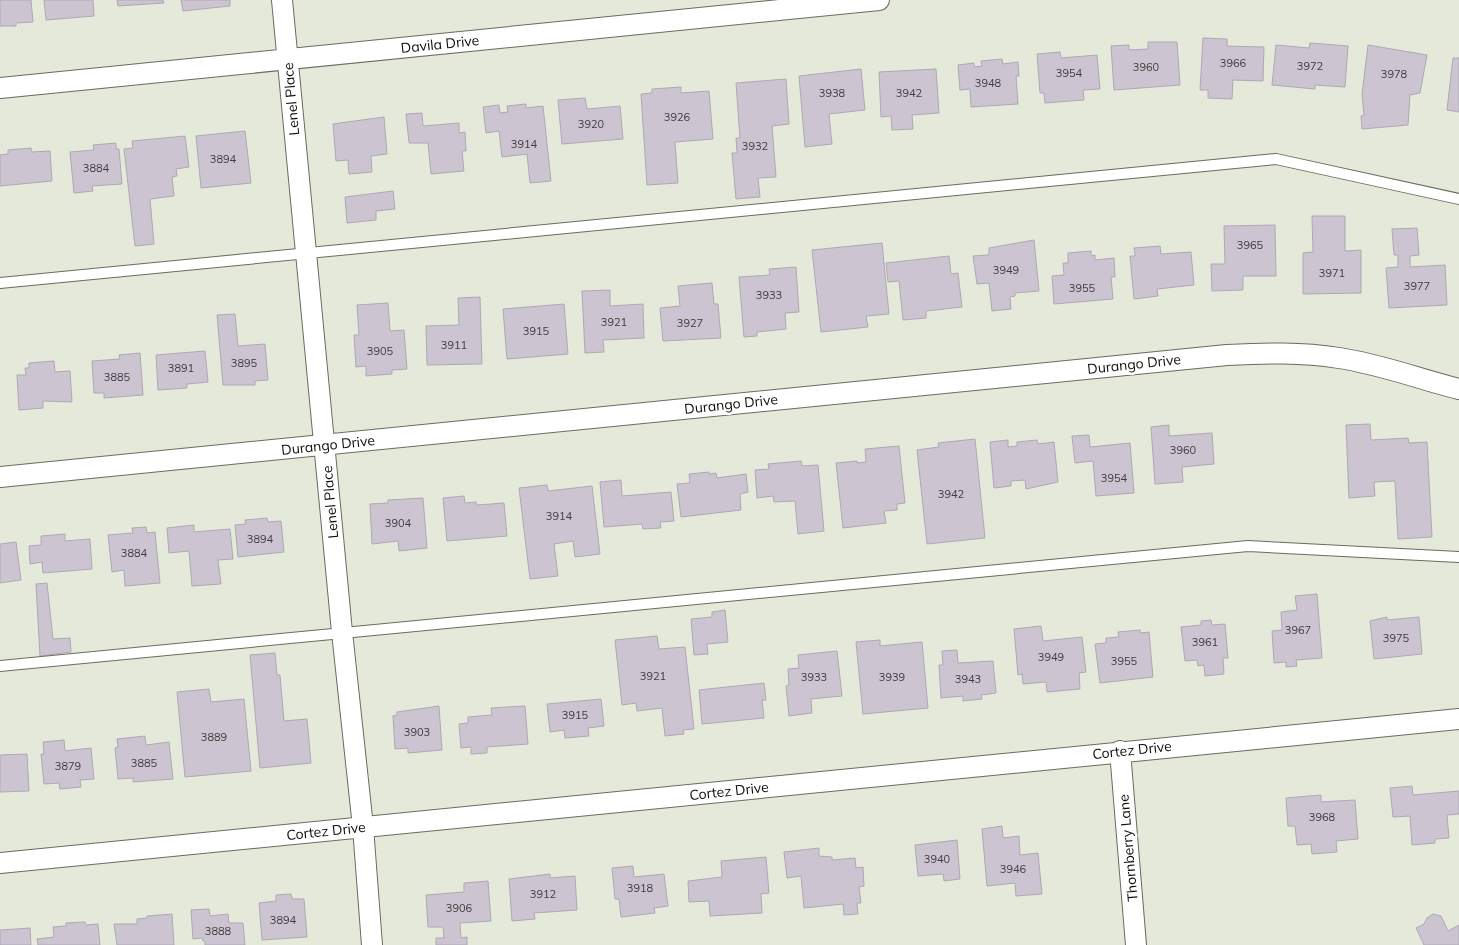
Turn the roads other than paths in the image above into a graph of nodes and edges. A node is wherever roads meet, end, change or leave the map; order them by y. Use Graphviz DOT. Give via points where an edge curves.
graph roads {
  1 [pos="282,0"];
  2 [pos="879,0"];
  3 [pos="288,60"];
  4 [pos="0,88"];
  5 [pos="1459,199"];
  6 [pos="305,254"];
  7 [pos="0,283"];
  8 [pos="1459,388"];
  9 [pos="324,444"];
  10 [pos="0,477"];
  11 [pos="1459,557"];
  12 [pos="342,632"];
  13 [pos="0,666"];
  14 [pos="1459,719"];
  15 [pos="1120,751"];
  16 [pos="363,828"];
  17 [pos="0,863"];
  18 [pos="372,945"];
  19 [pos="1136,945"];
  1 -- 3 [label="street, Lenel Place"];
  2 -- 3 [label="street, Davila Drive"];
  3 -- 4 [label="street, Davila Drive"];
  3 -- 6 [label="street, Lenel Place"];
  5 -- 6 [label="lane" via="1276,159"];
  6 -- 7 [label="lane"];
  6 -- 9 [label="street, Lenel Place"];
  8 -- 9 [label="street, Durango Drive" via="1341,358 1293,353 1228,355"];
  9 -- 10 [label="street, Durango Drive"];
  9 -- 12 [label="street, Lenel Place"];
  11 -- 12 [label="lane" via="1248,546"];
  12 -- 13 [label="lane"];
  12 -- 16 [label="street, Lenel Place"];
  14 -- 15 [label="street, Cortez Drive"];
  15 -- 16 [label="street, Cortez Drive"];
  15 -- 19 [label="street, Thornberry Lane"];
  16 -- 17 [label="street, Cortez Drive"];
  16 -- 18 [label="street, Lenel Place"];
}
